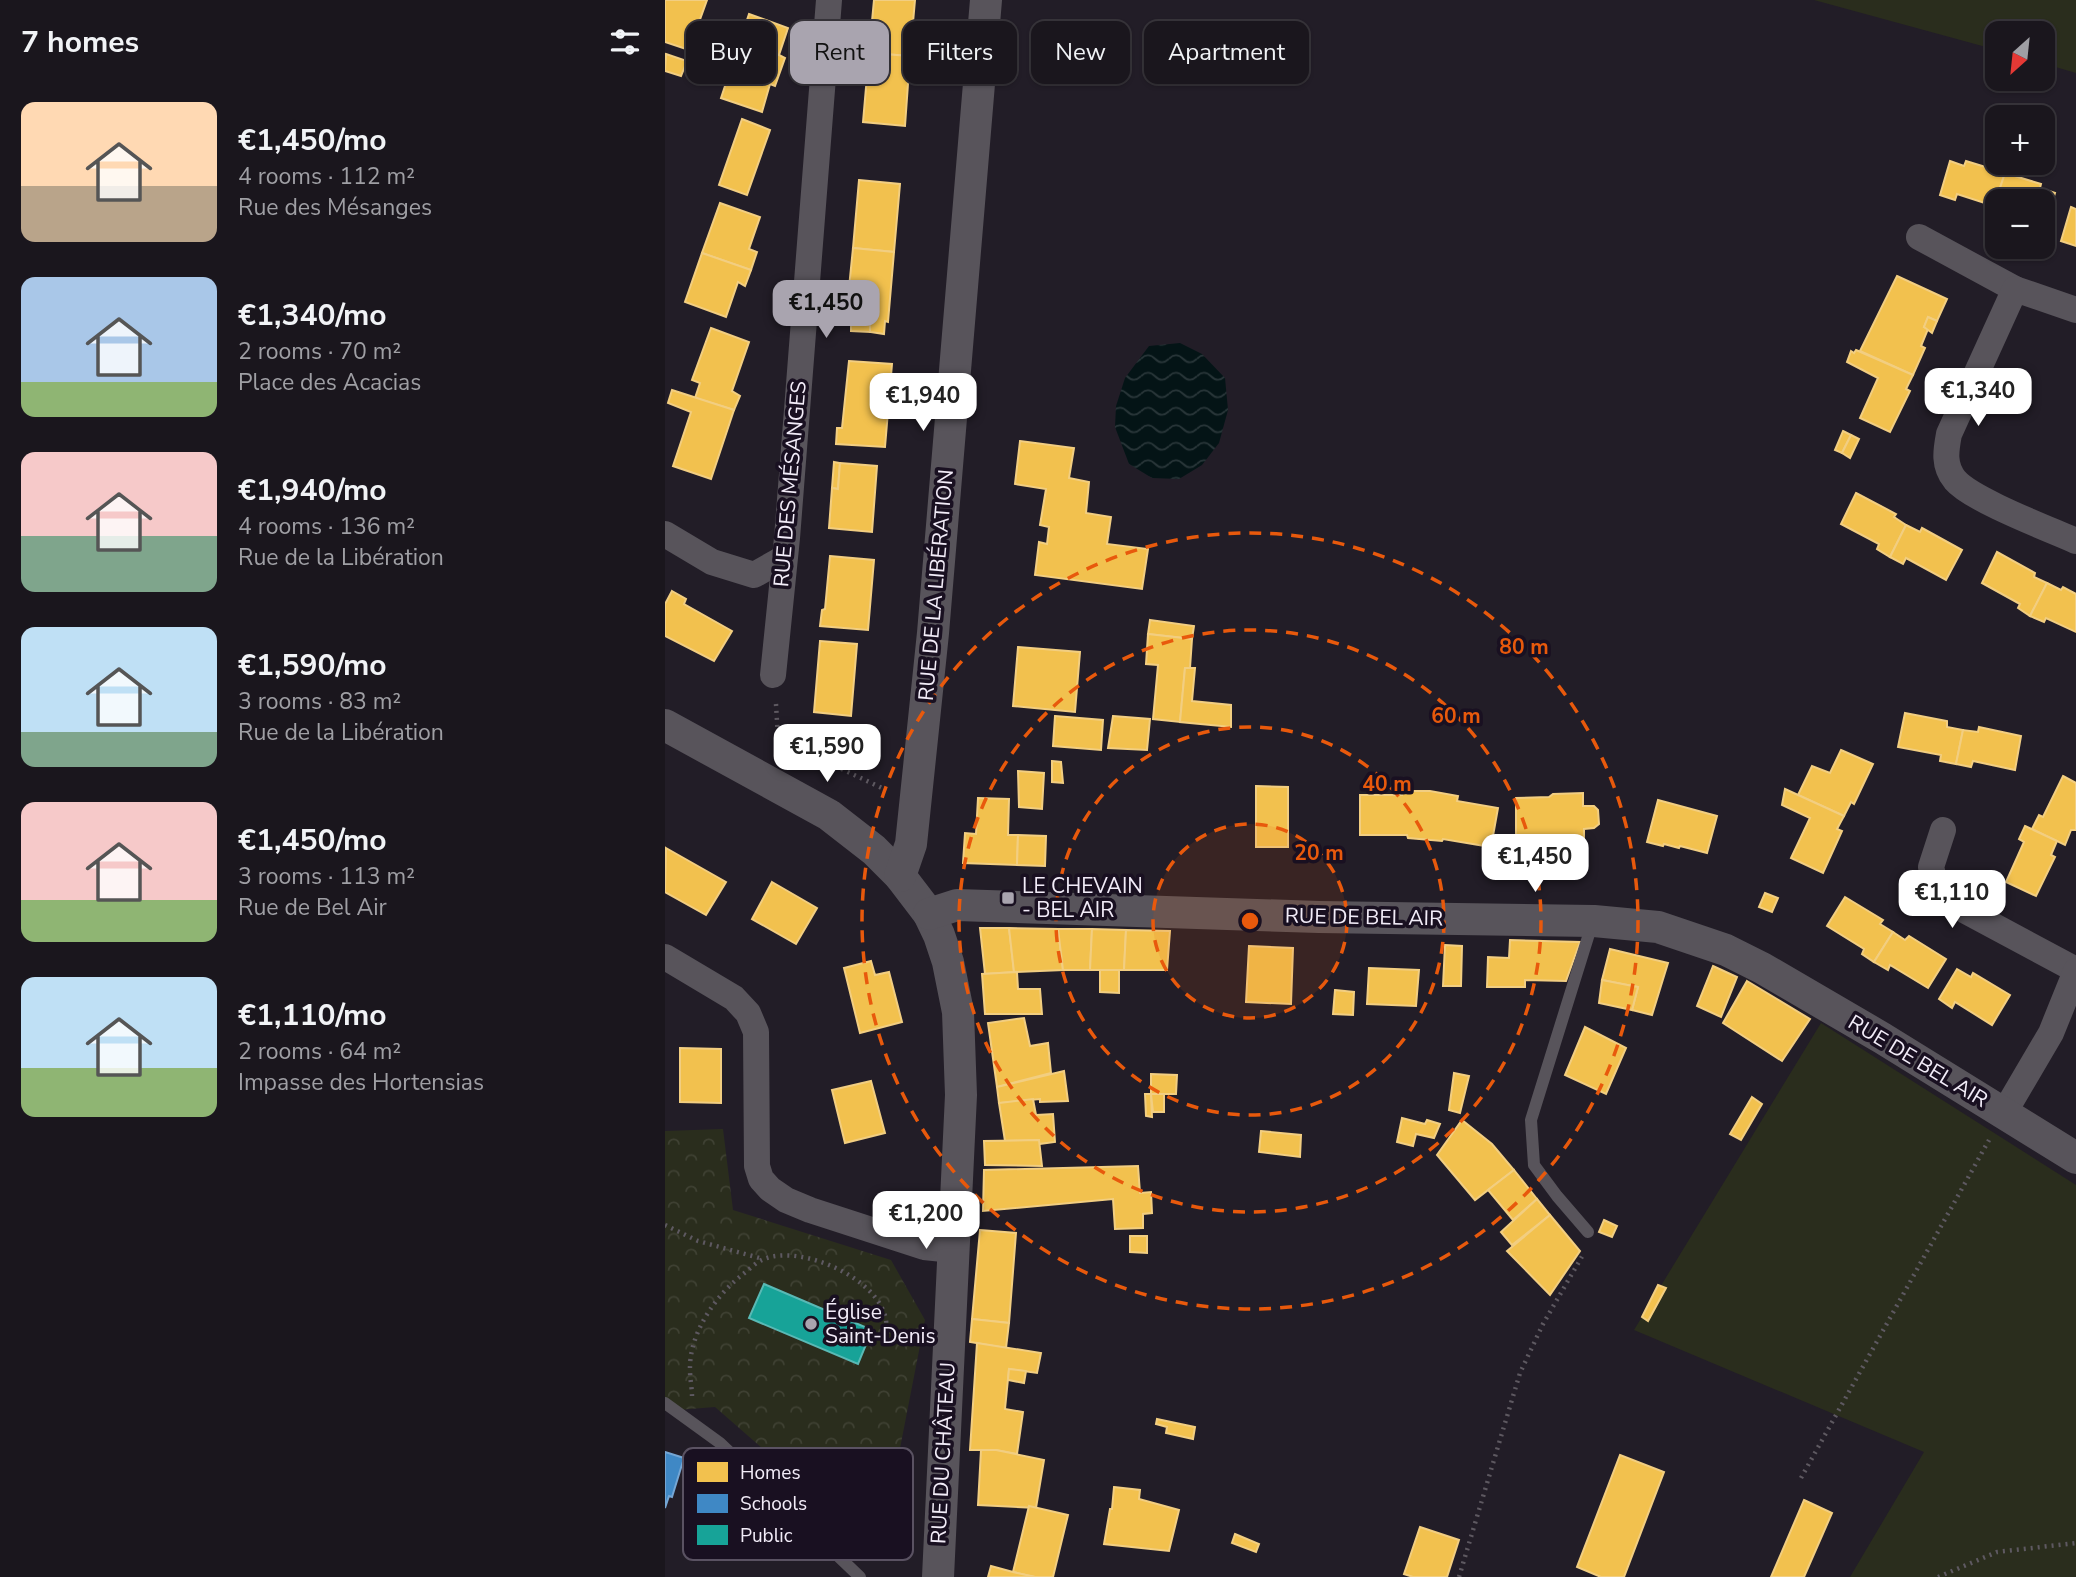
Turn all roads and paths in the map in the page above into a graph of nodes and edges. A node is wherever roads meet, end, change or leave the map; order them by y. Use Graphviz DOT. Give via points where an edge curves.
graph roads {
  1 [pos="829,0"];
  2 [pos="986,0"];
  3 [pos="1919,237"];
  4 [pos="2015,289"];
  5 [pos="2076,310"];
  6 [pos="665,534"];
  7 [pos="2076,541"];
  8 [pos="784,558"];
  9 [pos="773,675"];
  10 [pos="665,725"];
  11 [pos="916,804"];
  12 [pos="1943,830"];
  13 [pos="900,876"];
  14 [pos="929,914"];
  15 [pos="1594,921"];
  16 [pos="665,957"];
  17 [pos="2076,971"];
  18 [pos="2004,1113"];
  19 [pos="2076,1158"];
  20 [pos="665,1225"];
  21 [pos="1588,1232"];
  22 [pos="953,1250"];
  23 [pos="764,1259"];
  24 [pos="883,1341"];
  25 [pos="665,1403"];
  26 [pos="709,1436"];
  27 [pos="722,1448"];
  28 [pos="1801,1478"];
  29 [pos="2076,1543"];
  30 [pos="842,1560"];
  31 [pos="860,1577"];
  32 [pos="938,1577"];
  33 [pos="1459,1577"];
  34 [pos="1938,1577"];
  1 -- 8 [label="street, RUE DES MÉSANGES"];
  2 -- 11 [label="street, RUE DE LA LIBÉRATION"];
  3 -- 4 [label="street"];
  4 -- 5 [label="street"];
  4 -- 7 [label="street" via="1949,434 1944,457 1955,480 1979,496"];
  6 -- 8 [label="street" via="712,562 754,575"];
  8 -- 9 [label="street, RUE DES MÉSANGES"];
  9 -- 11 [label="path" via="778,739"];
  10 -- 13 [label="street, RUE DU CHÂTEAU" via="829,815"];
  11 -- 13 [label="street, RUE DE LA LIBÉRATION" via="911,844"];
  12 -- 17 [label="street" via="1931,867 1937,891"];
  13 -- 14 [label="street, RUE DU CHÂTEAU"];
  14 -- 15 [label="street, RUE DE BEL AIR" via="957,905"];
  14 -- 22 [label="street, RUE DU CHÂTEAU" via="948,962 958,1012 961,1096"];
  15 -- 18 [label="street, RUE DE BEL AIR" via="1658,927 1726,950"];
  15 -- 21 [label="lane" via="1531,1120 1534,1165"];
  16 -- 22 [label="street" via="734,998 748,1013 756,1032 757,1166 770,1189 823,1214 924,1247"];
  17 -- 18 [label="street" via="2051,1033"];
  18 -- 19 [label="street, RUE DE BEL AIR"];
  18 -- 28 [label="path"];
  20 -- 23 [label="path" via="698,1241"];
  21 -- 33 [label="path" via="1586,1249 1520,1373"];
  22 -- 32 [label="street, RUE DU CHÂTEAU"];
  23 -- 24 [label="path" via="794,1255 852,1277 874,1295 883,1312 887,1321"];
  23 -- 26 [label="path" via="713,1305 695,1337 689,1367 693,1401"];
  25 -- 26 [label="lane"];
  26 -- 27 [label="lane"];
  29 -- 34 [label="path" via="1997,1552"];
  30 -- 31 [label="lane"];
}
